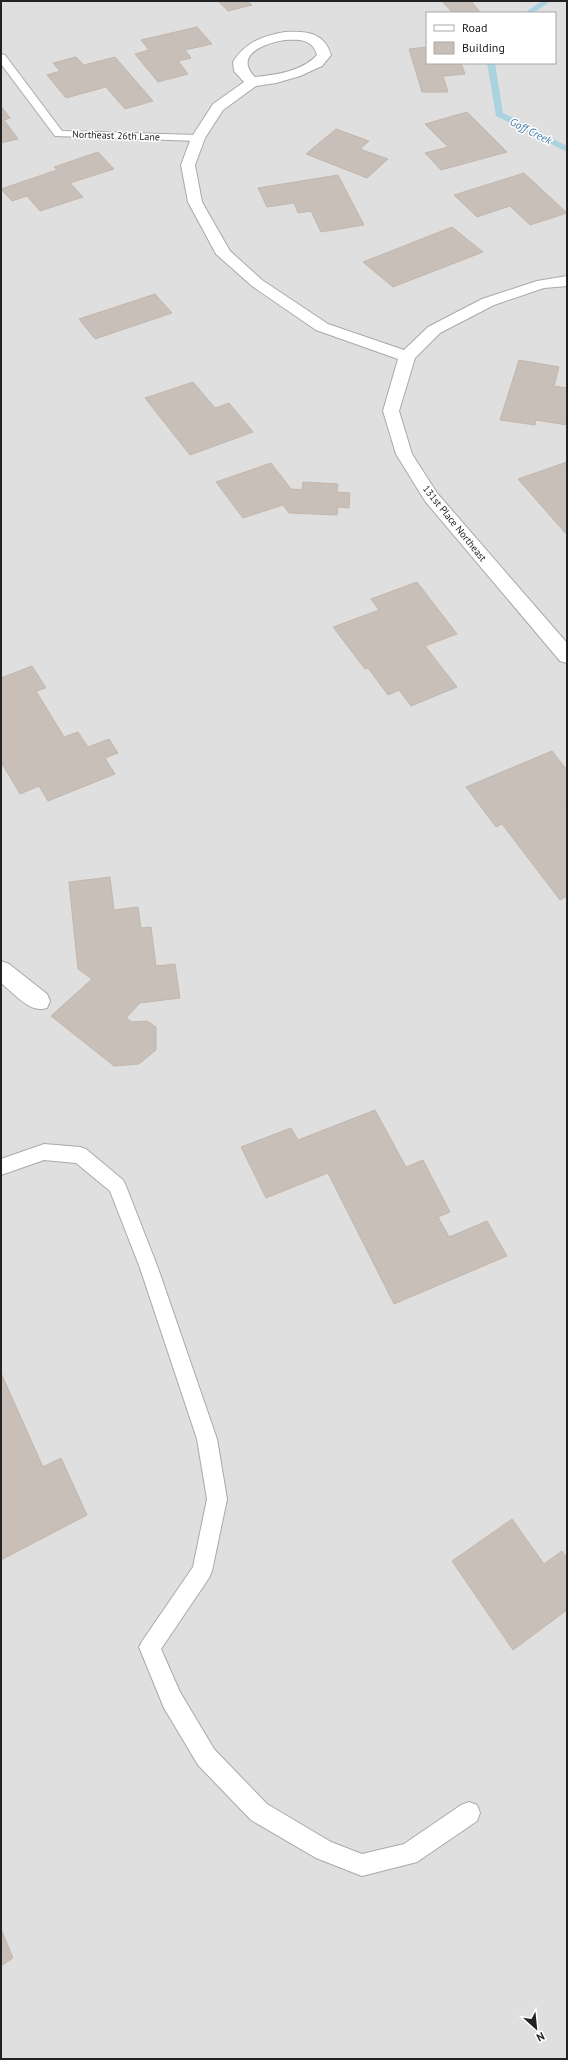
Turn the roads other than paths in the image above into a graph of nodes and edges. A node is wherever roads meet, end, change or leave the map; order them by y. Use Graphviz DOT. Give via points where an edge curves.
graph roads {
  1 [pos="1,57"];
  2 [pos="252,82"];
  3 [pos="198,138"];
  4 [pos="567,281"];
  5 [pos="407,356"];
  6 [pos="567,656"];
  7 [pos="1,970"];
  8 [pos="39,1001"];
  9 [pos="1,1167"];
  10 [pos="469,1813"];
  1 -- 3 [label="lane, Northeast 26th Lane" via="59,134"];
  2 -- 2 [label="street" via="276,79 300,71 317,63 324,55 324,50 307,37 297,35 271,38 256,44 245,53 240,62 241,71"];
  2 -- 3 [label="street" via="218,107"];
  3 -- 5 [label="street" via="188,164 195,202 224,254 257,283 322,326"];
  4 -- 5 [label="street" via="542,284 488,302 434,330"];
  5 -- 6 [label="street, 131st Place Northeast" via="391,411 404,454 431,497"];
  7 -- 8 [label="street"];
  9 -- 10 [label="lane" via="44,1152 80,1155 117,1186 150,1268 207,1439 217,1499 202,1571 150,1647 172,1700 206,1757 259,1812 324,1850 362,1865 409,1854"];
}
